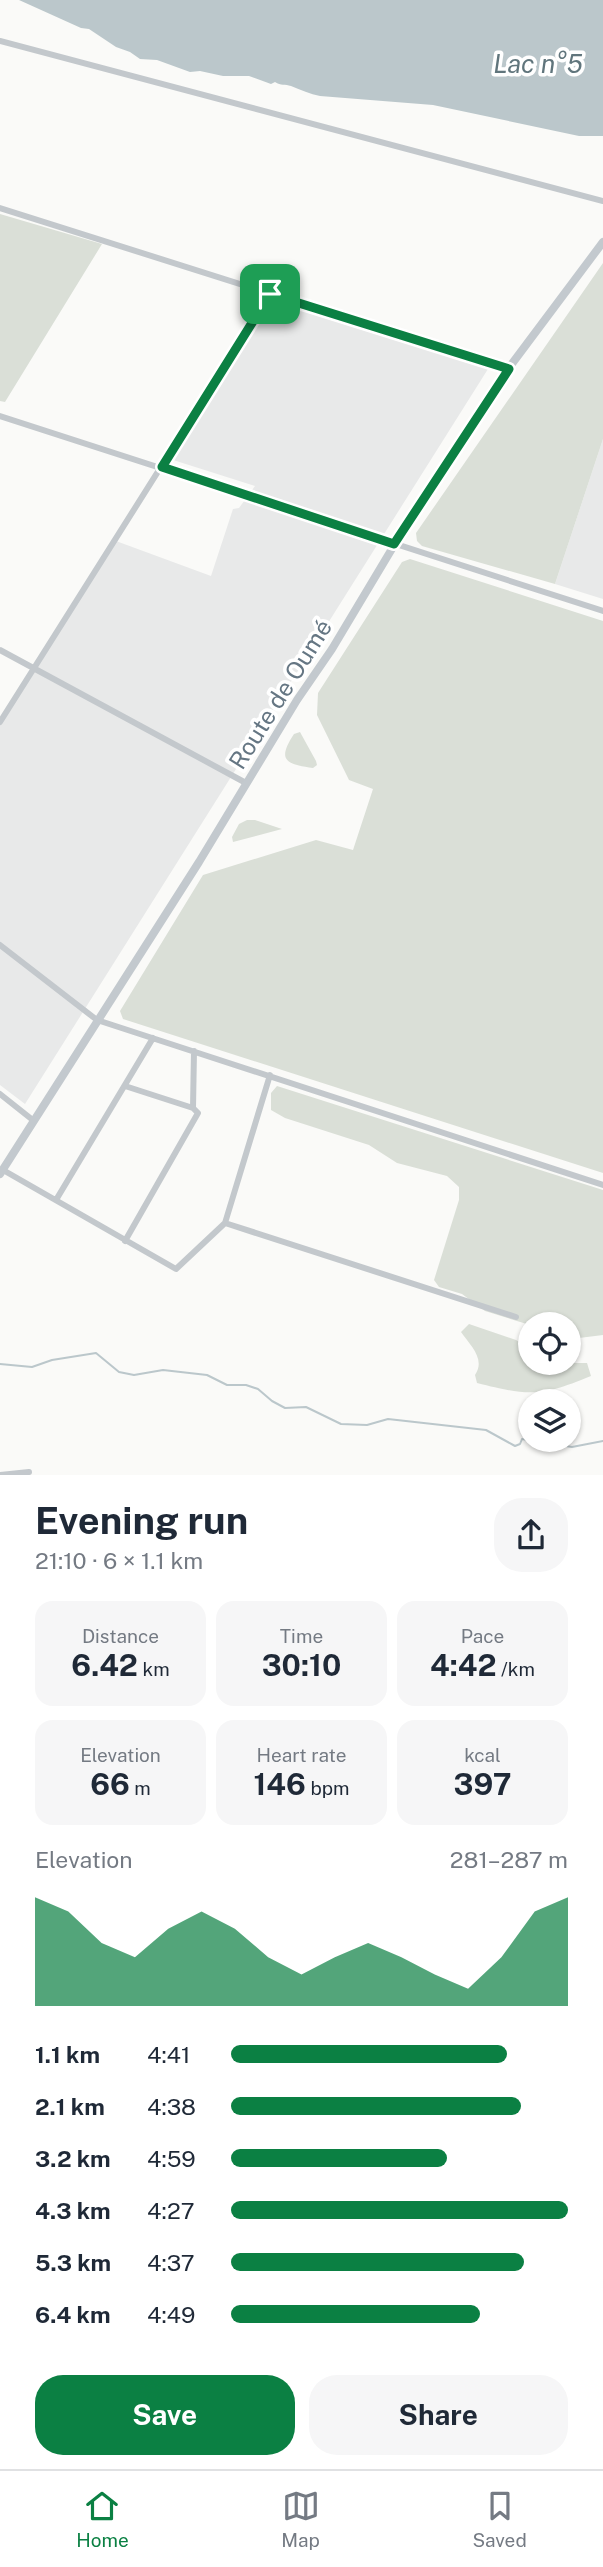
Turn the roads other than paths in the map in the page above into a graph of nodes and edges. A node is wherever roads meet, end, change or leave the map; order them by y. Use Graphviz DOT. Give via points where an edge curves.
graph roads {
  1 [pos="0,41"];
  2 [pos="603,201"];
  3 [pos="0,208"];
  4 [pos="603,242"];
  5 [pos="270,294"];
  6 [pos="509,369"];
  7 [pos="0,416"];
  8 [pos="162,467"];
  9 [pos="394,544"];
  10 [pos="603,611"];
  11 [pos="0,650"];
  12 [pos="34,667"];
  13 [pos="0,722"];
  14 [pos="246,783"];
  15 [pos="0,945"];
  16 [pos="97,1020"];
  17 [pos="153,1038"];
  18 [pos="194,1051"];
  19 [pos="270,1075"];
  20 [pos="125,1086"];
  21 [pos="0,1094"];
  22 [pos="193,1108"];
  23 [pos="34,1121"];
  24 [pos="1,1172"];
  25 [pos="603,1185"];
  26 [pos="56,1200"];
  27 [pos="225,1223"];
  28 [pos="125,1241"];
  29 [pos="516,1317"];
  30 [pos="29,1472"];
  31 [pos="0,1475"];
  1 -- 2 [label="street"];
  3 -- 5 [label="street"];
  4 -- 6 [label="main road, Route de Oumé"];
  5 -- 6 [label="street"];
  5 -- 8 [label="street"];
  6 -- 9 [label="main road, Route de Oumé"];
  7 -- 8 [label="street"];
  8 -- 9 [label="street"];
  8 -- 12 [label="street"];
  9 -- 10 [label="street"];
  9 -- 14 [label="main road, Route de Oumé"];
  11 -- 12 [label="street"];
  12 -- 13 [label="street"];
  12 -- 14 [label="street"];
  14 -- 16 [label="main road, Route de Oumé"];
  15 -- 16 [label="street"];
  16 -- 17 [label="street"];
  16 -- 23 [label="main road, Route de Oumé"];
  17 -- 18 [label="street"];
  17 -- 20 [label="street"];
  18 -- 19 [label="street"];
  18 -- 22 [label="street"];
  19 -- 25 [label="street"];
  19 -- 27 [label="street"];
  20 -- 22 [label="street"];
  20 -- 26 [label="street"];
  21 -- 23 [label="street"];
  22 -- 28 [label="street" via="198,1113"];
  23 -- 24 [label="main road, Route de Oumé"];
  24 -- 26 [label="street"];
  26 -- 28 [label="street"];
  27 -- 28 [label="street" via="176,1269"];
  27 -- 29 [label="street"];
  30 -- 31 [label="street"];
}
